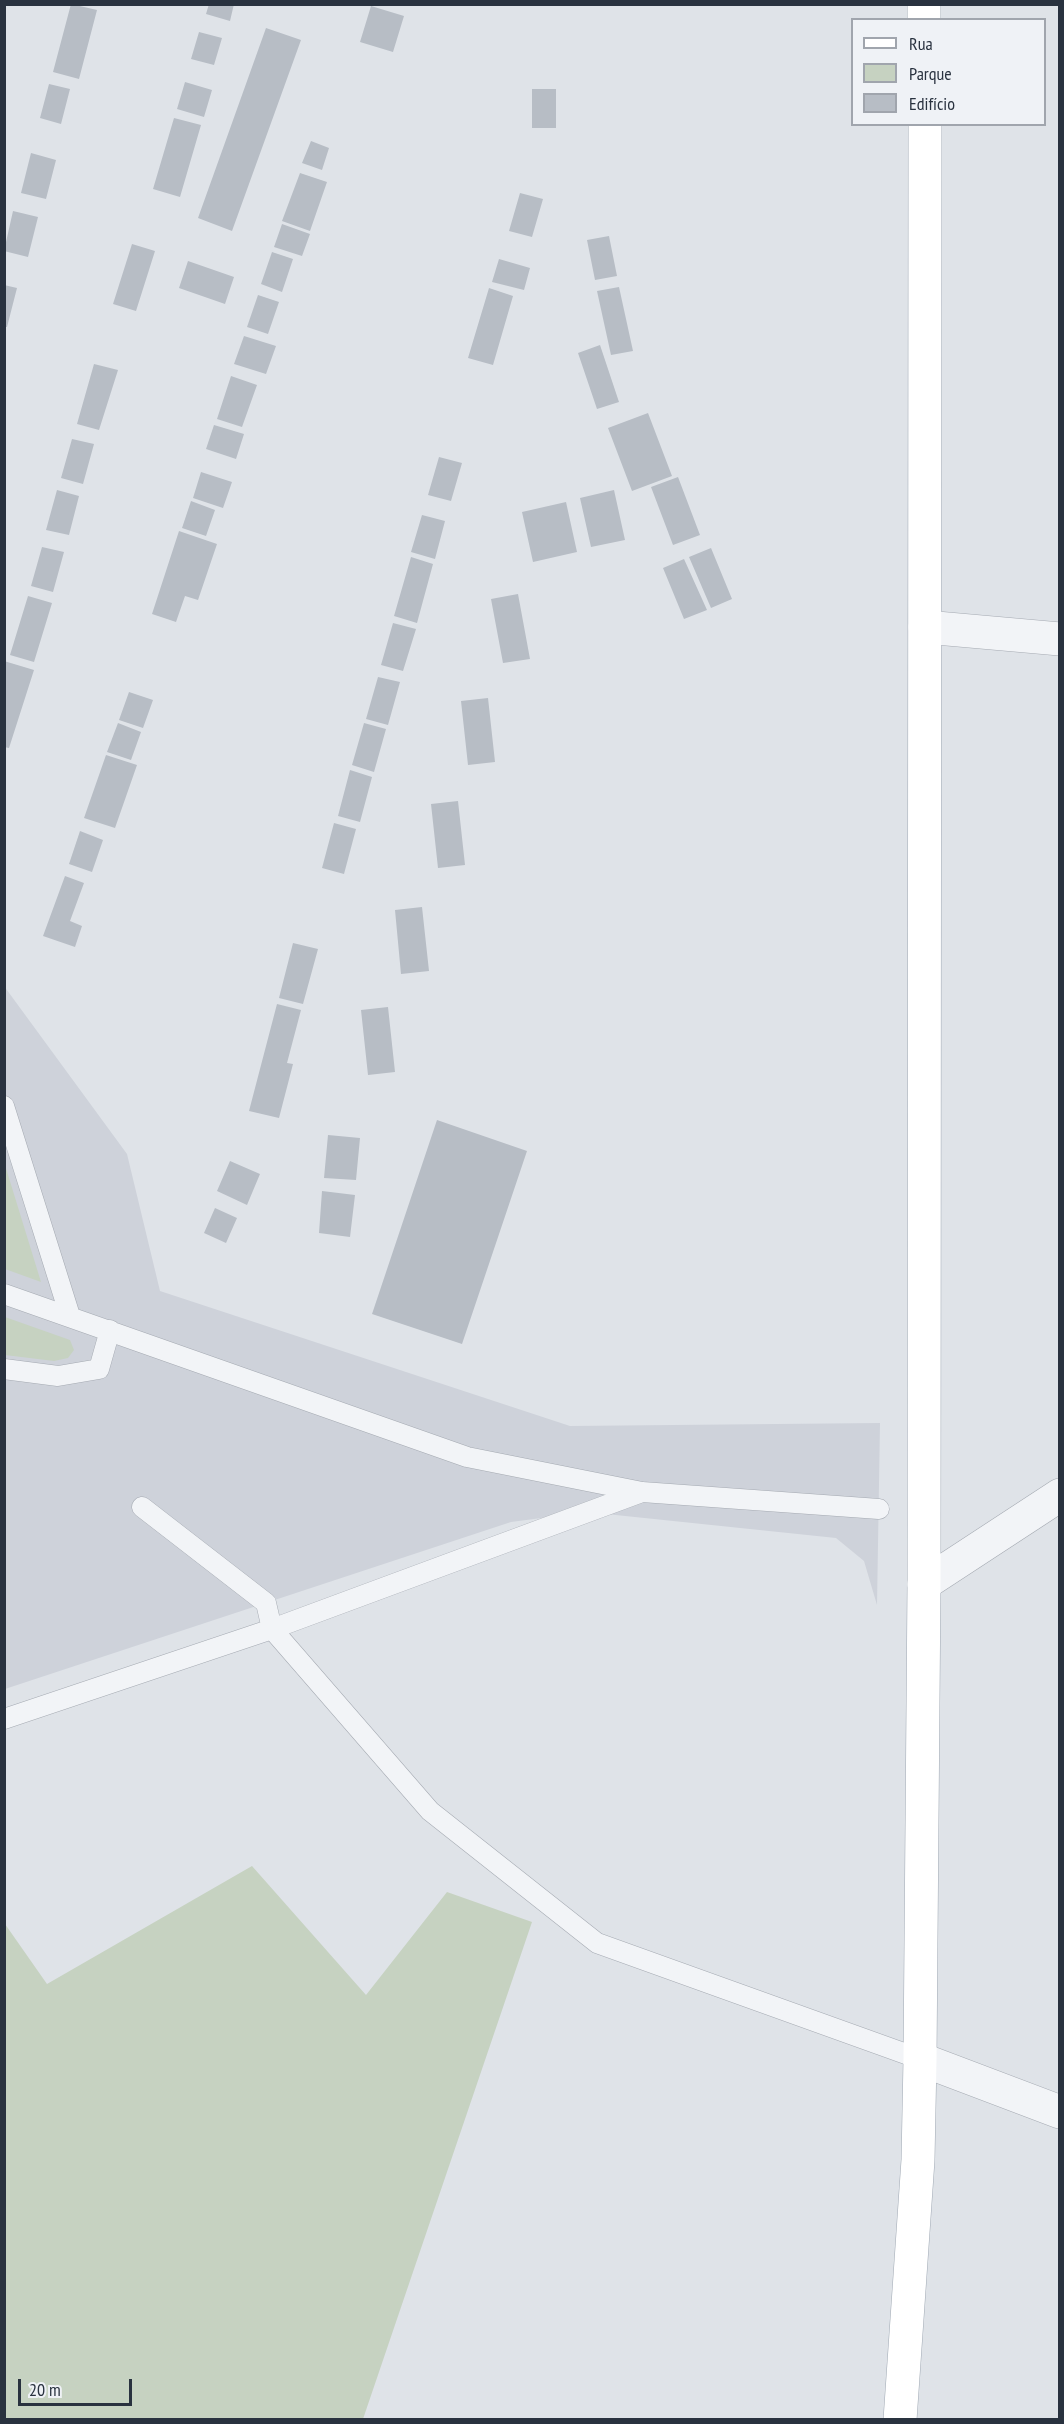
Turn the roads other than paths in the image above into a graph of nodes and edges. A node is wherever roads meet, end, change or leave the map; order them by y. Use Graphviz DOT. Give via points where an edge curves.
graph roads {
  1 [pos="925,126"];
  2 [pos="925,627"];
  3 [pos="1059,639"];
  4 [pos="4,1106"];
  5 [pos="4,1294"];
  6 [pos="70,1316"];
  7 [pos="110,1330"];
  8 [pos="4,1369"];
  9 [pos="642,1492"];
  10 [pos="1059,1495"];
  11 [pos="142,1508"];
  12 [pos="879,1509"];
  13 [pos="924,1584"];
  14 [pos="272,1629"];
  15 [pos="4,1719"];
  16 [pos="920,2059"];
  17 [pos="1059,2112"];
  18 [pos="900,2420"];
  1 -- 2 [label="main road"];
  2 -- 3 [label="street"];
  2 -- 13 [label="main road"];
  4 -- 6 [label="lane"];
  5 -- 6 [label="lane"];
  6 -- 7 [label="lane"];
  7 -- 8 [label="lane" via="99,1369 58,1376"];
  7 -- 9 [label="lane" via="466,1456"];
  9 -- 12 [label="lane"];
  9 -- 14 [label="lane"];
  10 -- 13 [label="street"];
  11 -- 14 [label="lane" via="266,1603"];
  13 -- 16 [label="main road"];
  14 -- 15 [label="lane"];
  14 -- 16 [label="lane" via="430,1811 597,1944"];
  16 -- 17 [label="street"];
  16 -- 18 [label="main road" via="918,2160"];
}
